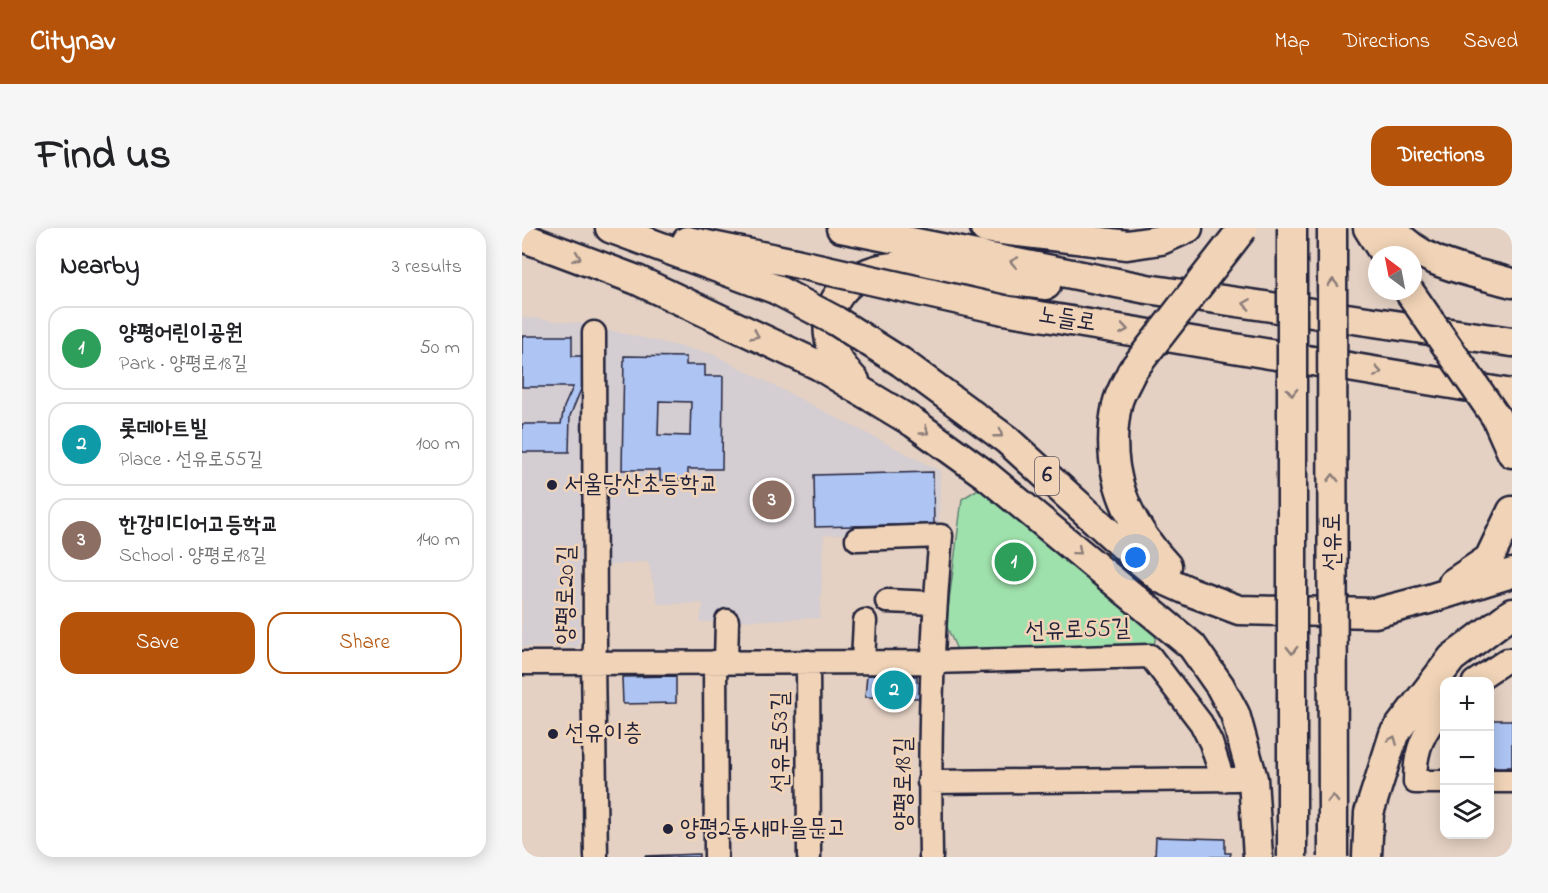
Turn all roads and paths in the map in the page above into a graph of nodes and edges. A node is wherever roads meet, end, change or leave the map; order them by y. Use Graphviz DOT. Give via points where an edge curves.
graph roads {
  1 [pos="610,228"];
  2 [pos="626,228"];
  3 [pos="841,228"];
  4 [pos="985,228"];
  5 [pos="1188,228"];
  6 [pos="1243,228"];
  7 [pos="1292,228"];
  8 [pos="1332,228"];
  9 [pos="1368,228"];
  10 [pos="1392,228"];
  11 [pos="522,237"];
  12 [pos="1379,246"];
  13 [pos="1512,283"];
  14 [pos="1147,289"];
  15 [pos="1415,300"];
  16 [pos="1367,322"];
  17 [pos="594,333"];
  18 [pos="1512,342"];
  19 [pos="1512,357"];
  20 [pos="867,394"];
  21 [pos="1512,394"];
  22 [pos="1512,453"];
  23 [pos="1512,511"];
  24 [pos="857,540"];
  25 [pos="1512,573"];
  26 [pos="1191,592"];
  27 [pos="1429,599"];
  28 [pos="887,601"];
  29 [pos="935,603"];
  30 [pos="1512,613"];
  31 [pos="728,621"];
  32 [pos="865,621"];
  33 [pos="1512,660"];
  34 [pos="593,662"];
  35 [pos="721,662"];
  36 [pos="807,662"];
  37 [pos="863,662"];
  38 [pos="932,662"];
  39 [pos="522,663"];
  40 [pos="1480,677"];
  41 [pos="1440,712"];
  42 [pos="1253,779"];
  43 [pos="1223,780"];
  44 [pos="1494,781"];
  45 [pos="1512,781"];
  46 [pos="929,782"];
  47 [pos="1440,782"];
  48 [pos="596,857"];
  49 [pos="716,857"];
  50 [pos="809,857"];
  51 [pos="931,857"];
  52 [pos="1258,857"];
  53 [pos="1292,857"];
  54 [pos="1333,857"];
  55 [pos="1367,857"];
  1 -- 26 [label="main road, 6, one-way, bridge" via="775,289 902,362 1007,440 1162,579"];
  2 -- 21 [label="main road, 노들로, one-way, bridge" via="1004,310"];
  14 -- 3 [label="main road, 노들로, one-way"];
  4 -- 5 [label="main road" via="1127,245 1161,240"];
  6 -- 26 [label="main road, bridge" via="1131,371 1117,403 1112,446 1120,493 1153,551"];
  7 -- 53 [label="main road, 선유로, one-way, bridge"];
  54 -- 8 [label="main road, 선유로, one-way, bridge"];
  9 -- 12 [label="main road"];
  10 -- 13 [label="main road" via="1434,261"];
  11 -- 20 [label="main road, one-way" via="637,280 818,365"];
  16 -- 14 [label="main road, 노들로, one-way"];
  14 -- 20 [label="main road" via="1036,285 893,267 871,271 841,292 830,308 828,322 841,365"];
  15 -- 22 [label="main road, bridge" via="1496,417"];
  16 -- 18 [label="main road, 노들로"];
  16 -- 19 [label="main road"];
  17 -- 34 [label="street, 양평로20길"];
  20 -- 42 [label="main road, one-way" via="986,475 1192,646 1235,714"];
  23 -- 27 [label="main road, 6" via="1489,559"];
  24 -- 29 [label="street, 양평로18길" via="941,536"];
  25 -- 27 [label="main road"];
  26 -- 27 [label="main road, 6" via="1239,610 1374,613"];
  28 -- 29 [label="street"];
  29 -- 38 [label="street, 양평로18길"];
  55 -- 30 [label="main road, one-way" via="1369,813 1394,734 1452,658"];
  31 -- 35 [label="street"];
  32 -- 37 [label="street"];
  33 -- 40 [label="street"];
  34 -- 35 [label="street, 선유로55길"];
  34 -- 39 [label="street, 선유로55길"];
  34 -- 48 [label="street, 양평로20길"];
  35 -- 36 [label="street, 선유로55길"];
  35 -- 49 [label="street"];
  36 -- 37 [label="street, 선유로55길"];
  36 -- 50 [label="street, 선유로53길"];
  37 -- 38 [label="street, 선유로55길"];
  38 -- 43 [label="street, 선유로55길" via="1150,656 1201,723"];
  38 -- 46 [label="street, 양평로18길"];
  41 -- 47 [label="street" via="1416,752 1414,782"];
  42 -- 43 [label="street"];
  42 -- 52 [label="main road"];
  43 -- 46 [label="street"];
  44 -- 45 [label="street"];
  46 -- 51 [label="street, 양평로18길"];
}
